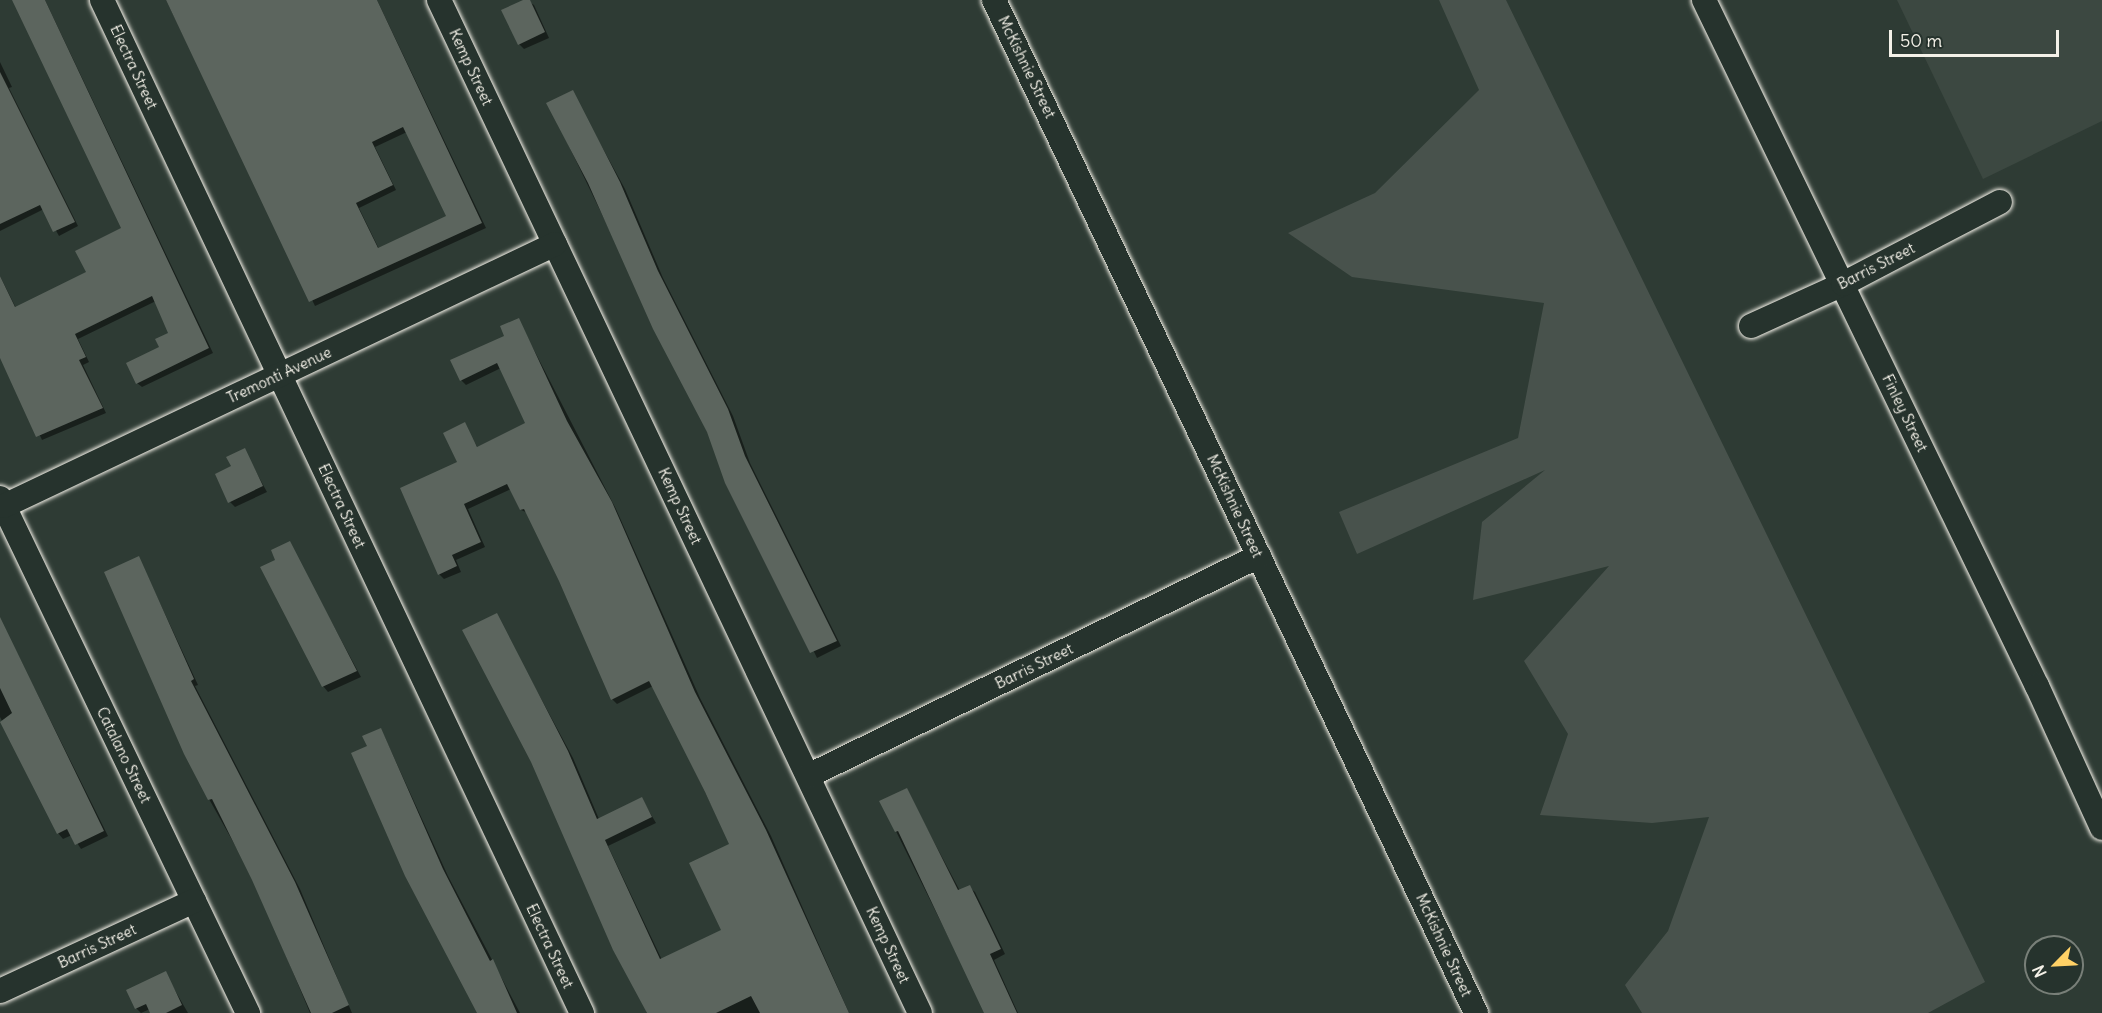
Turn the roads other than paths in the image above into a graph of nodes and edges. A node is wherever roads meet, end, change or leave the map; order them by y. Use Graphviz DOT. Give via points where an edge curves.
graph roads {
  1 [pos="102,0"];
  2 [pos="440,0"];
  3 [pos="994,0"];
  4 [pos="1704,0"];
  5 [pos="2000,202"];
  6 [pos="555,244"];
  7 [pos="1843,284"];
  8 [pos="1751,326"];
  9 [pos="280,375"];
  10 [pos="2,502"];
  11 [pos="1259,556"];
  12 [pos="808,776"];
  13 [pos="2102,828"];
  14 [pos="194,901"];
  15 [pos="0,991"];
  16 [pos="248,1013"];
  17 [pos="582,1013"];
  18 [pos="920,1013"];
  19 [pos="1476,1013"];
  1 -- 9 [label="street, Electra Street"];
  2 -- 6 [label="street, Kemp Street"];
  3 -- 11 [label="street, McKishnie Street"];
  4 -- 7 [label="street, Finley Street"];
  5 -- 7 [label="street, Barris Street"];
  6 -- 9 [label="street, Tremonti Avenue"];
  6 -- 12 [label="street, Kemp Street"];
  7 -- 8 [label="street, Barris Street"];
  7 -- 13 [label="street, Finley Street"];
  9 -- 10 [label="street, Tremonti Avenue"];
  9 -- 17 [label="street, Electra Street"];
  10 -- 14 [label="street, Catalano Street"];
  11 -- 12 [label="street, Barris Street"];
  11 -- 19 [label="street, McKishnie Street"];
  12 -- 18 [label="street, Kemp Street"];
  14 -- 15 [label="street, Barris Street"];
  14 -- 16 [label="street, Catalano Street"];
}
